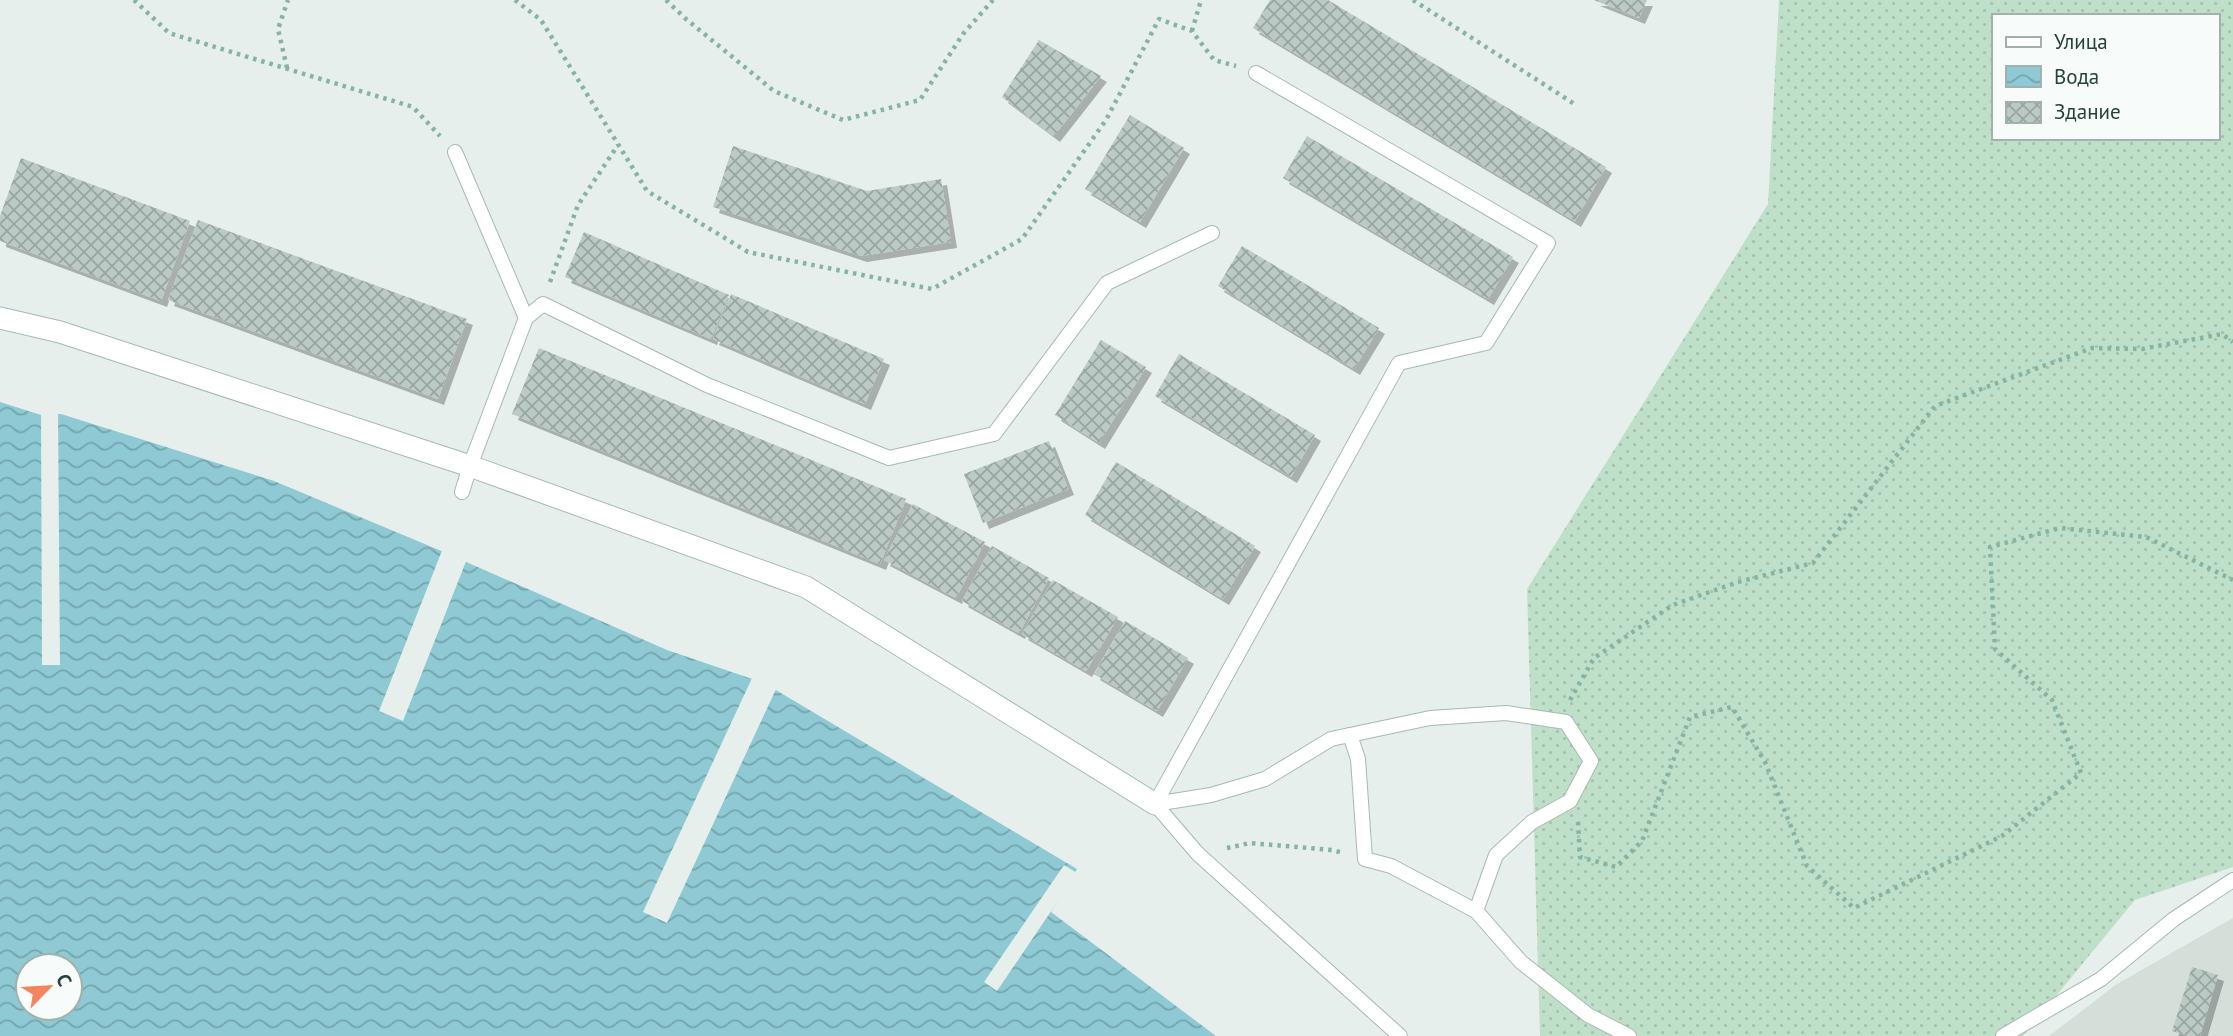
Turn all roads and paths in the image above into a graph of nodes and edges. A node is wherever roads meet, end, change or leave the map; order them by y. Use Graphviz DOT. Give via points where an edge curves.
graph roads {
  1 [pos="134,0"];
  2 [pos="289,0"];
  3 [pos="515,0"];
  4 [pos="666,0"];
  5 [pos="993,0"];
  6 [pos="1201,0"];
  7 [pos="1413,0"];
  8 [pos="1192,31"];
  9 [pos="288,69"];
  10 [pos="1256,73"];
  11 [pos="1576,105"];
  12 [pos="618,145"];
  13 [pos="455,152"];
  14 [pos="1212,233"];
  15 [pos="543,304"];
  16 [pos="0,318"];
  17 [pos="526,318"];
  18 [pos="2233,342"];
  19 [pos="470,466"];
  20 [pos="462,492"];
  21 [pos="2233,580"];
  22 [pos="1566,722"];
  23 [pos="1350,735"];
  24 [pos="1570,801"];
  25 [pos="1155,804"];
  26 [pos="1198,854"];
  27 [pos="1365,859"];
  28 [pos="2233,880"];
  29 [pos="1476,911"];
  30 [pos="1400,1036"];
  31 [pos="1629,1036"];
  32 [pos="2003,1036"];
  1 -- 9 [label="path" via="169,33"];
  2 -- 9 [label="path" via="278,29"];
  3 -- 12 [label="path" via="541,20"];
  4 -- 5 [label="path" via="774,91 843,120 920,100 963,33"];
  6 -- 8 [label="path"];
  7 -- 11 [label="path"];
  8 -- 10 [label="path" via="1214,60"];
  8 -- 12 [label="path" via="1159,19 1106,120 1022,239 932,289 748,253 647,191"];
  9 -- 13 [label="path" via="413,107"];
  10 -- 25 [label="lane" via="1548,243 1486,343 1399,363"];
  12 -- 15 [label="path" via="578,205"];
  13 -- 17 [label="lane"];
  14 -- 15 [label="lane" via="1108,283 994,434 889,458 707,385"];
  15 -- 17 [label="lane"];
  16 -- 19 [label="street" via="60,332"];
  17 -- 19 [label="lane"];
  18 -- 22 [label="path" via="2222,334 2142,349 2092,348 1936,406 1813,563 1673,605 1594,659 1570,698"];
  19 -- 20 [label="lane"];
  19 -- 25 [label="street" via="806,587"];
  21 -- 24 [label="path" via="2146,537 2060,528 1990,547 1994,649 2052,700 2081,773 2002,836 1854,908 1807,866 1765,762 1732,707 1690,718 1642,841 1616,867 1580,857 1578,808"];
  22 -- 23 [label="lane" via="1506,713 1430,718"];
  22 -- 24 [label="lane" via="1591,761"];
  23 -- 25 [label="lane" via="1331,739 1265,779 1211,795"];
  23 -- 27 [label="lane" via="1358,759"];
  24 -- 29 [label="lane" via="1532,822 1496,855"];
  25 -- 26 [label="lane"];
  26 -- 27 [label="path" via="1250,843 1332,850"];
  26 -- 30 [label="lane"];
  27 -- 29 [label="lane" via="1391,866"];
  28 -- 32 [label="lane" via="2174,919 2101,979"];
  29 -- 31 [label="lane" via="1521,962 1588,1015"];
}
